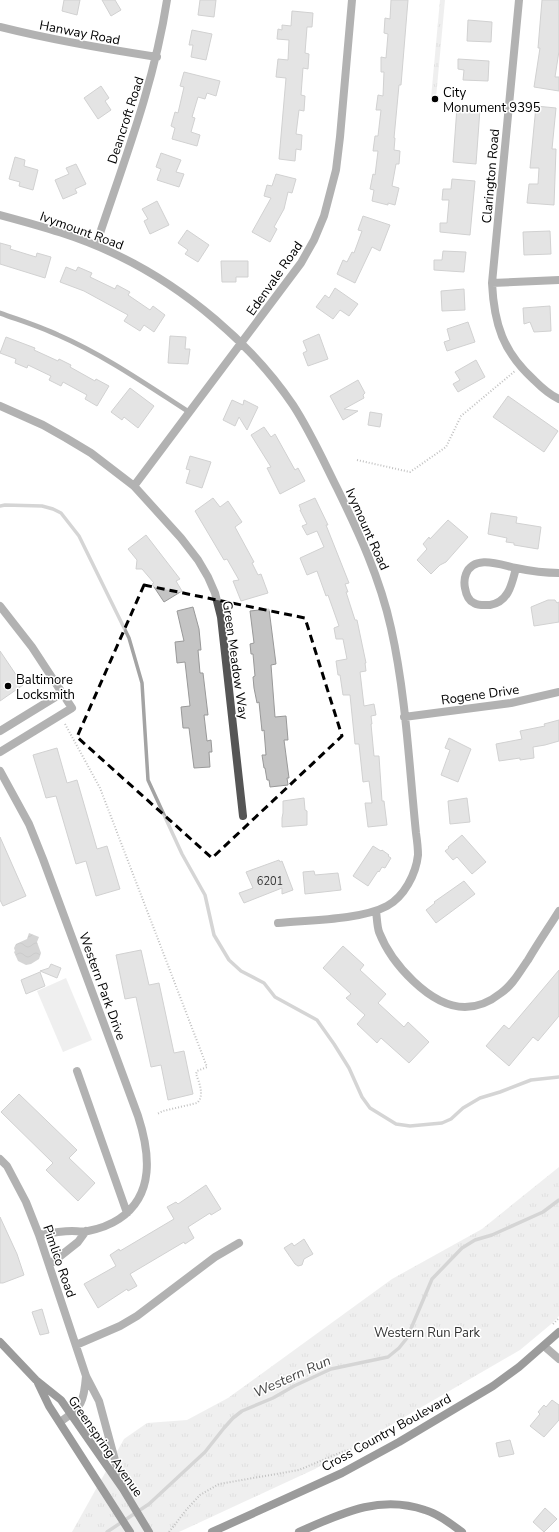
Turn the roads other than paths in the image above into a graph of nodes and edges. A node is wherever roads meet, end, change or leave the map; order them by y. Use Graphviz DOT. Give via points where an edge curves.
graph roads {
  1 [pos="167,0"];
  2 [pos="352,0"];
  3 [pos="519,0"];
  4 [pos="0,27"];
  5 [pos="157,57"];
  6 [pos="0,215"];
  7 [pos="96,245"];
  8 [pos="559,280"];
  9 [pos="492,283"];
  10 [pos="0,314"];
  11 [pos="242,344"];
  12 [pos="559,399"];
  13 [pos="0,406"];
  14 [pos="190,412"];
  15 [pos="134,486"];
  16 [pos="516,568"];
  17 [pos="559,573"];
  18 [pos="0,606"];
  19 [pos="559,692"];
  20 [pos="62,693"];
  21 [pos="404,716"];
  22 [pos="0,730"];
  23 [pos="0,752"];
  24 [pos="0,771"];
  25 [pos="243,816"];
  26 [pos="376,911"];
  27 [pos="559,911"];
  28 [pos="278,923"];
  29 [pos="77,1071"];
  30 [pos="0,1158"];
  31 [pos="127,1213"];
  32 [pos="86,1232"];
  33 [pos="39,1234"];
  34 [pos="240,1243"];
  35 [pos="49,1265"];
  36 [pos="559,1332"];
  37 [pos="0,1342"];
  38 [pos="76,1345"];
  39 [pos="544,1346"];
  40 [pos="559,1359"];
  41 [pos="86,1376"];
  42 [pos="36,1380"];
  43 [pos="72,1414"];
  44 [pos="60,1422"];
  45 [pos="123,1489"];
  46 [pos="130,1531"];
  47 [pos="149,1532"];
  48 [pos="212,1532"];
  49 [pos="299,1532"];
  50 [pos="462,1532"];
  1 -- 5 [label="street, Deancroft Road"];
  2 -- 11 [label="street, Edenvale Road" via="336,170 324,216 301,263"];
  3 -- 9 [label="street, Clarington Road"];
  4 -- 5 [label="street, Hanway Road" via="90,47"];
  5 -- 7 [label="street, Deancroft Road"];
  6 -- 7 [label="street, Ivymount Road"];
  7 -- 11 [label="street, Ivymount Road" via="157,276 197,304"];
  8 -- 9 [label="street"];
  9 -- 12 [label="street, Clarington Road" via="497,322 511,355 539,385"];
  10 -- 14 [label="lane" via="58,335 88,350"];
  11 -- 14 [label="street, Edenvale Road"];
  11 -- 21 [label="street, Ivymount Road" via="270,374 293,405 359,533 372,564 391,627"];
  13 -- 15 [label="street, Green Meadow Way" via="66,438 91,453"];
  14 -- 15 [label="street, Edenvale Road"];
  15 -- 25 [label="street, Green Meadow Way" via="198,560 215,593 224,638"];
  16 -- 16 [label="street" via="511,588 500,601 484,605 474,603 468,598 464,581 473,565 484,562"];
  16 -- 17 [label="street"];
  18 -- 20 [label="street" via="32,647"];
  19 -- 21 [label="street, Rogene Drive" via="511,703"];
  20 -- 22 [label="street"];
  20 -- 23 [label="street" via="72,708"];
  21 -- 26 [label="street, Ivymount Road" via="418,855 407,887 389,905"];
  24 -- 31 [label="street, Western Park Drive" via="29,824 44,859 142,1129 147,1155 146,1179 142,1194"];
  26 -- 27 [label="street" via="379,931 397,964 434,996 448,1004 464,1007 478,1006 503,992 514,980"];
  26 -- 28 [label="street, Ivymount Road" via="354,916"];
  29 -- 31 [label="street"];
  30 -- 33 [label="street, Pimlico Road" via="26,1202"];
  31 -- 32 [label="street, Western Park Drive" via="114,1222"];
  32 -- 33 [label="street, Western Park Drive"];
  32 -- 35 [label="street, Western Park Drive" via="78,1242"];
  33 -- 35 [label="street, Pimlico Road"];
  34 -- 38 [label="street" via="215,1257 137,1316"];
  35 -- 38 [label="street, Pimlico Road"];
  36 -- 39 [label="main road, Cross Country Boulevard"];
  37 -- 42 [label="main road, Greenspring Avenue"];
  38 -- 41 [label="street, Pimlico Road"];
  39 -- 40 [label="street"];
  39 -- 48 [label="main road, Cross Country Boulevard" via="493,1386 399,1442 342,1472"];
  41 -- 43 [label="street, Pimlico Road" via="84,1395"];
  41 -- 45 [label="street, Pimlico Road" via="99,1401"];
  42 -- 43 [label="main road, Greenspring Avenue" via="61,1400"];
  42 -- 44 [label="main road, Greenspring Avenue"];
  43 -- 44 [label="street, Pimlico Road"];
  43 -- 45 [label="main road, Greenspring Avenue"];
  44 -- 46 [label="main road, Greenspring Avenue"];
  45 -- 47 [label="main road, Greenspring Avenue"];
  49 -- 50 [label="main road" via="350,1511 390,1504 426,1510"];
}
